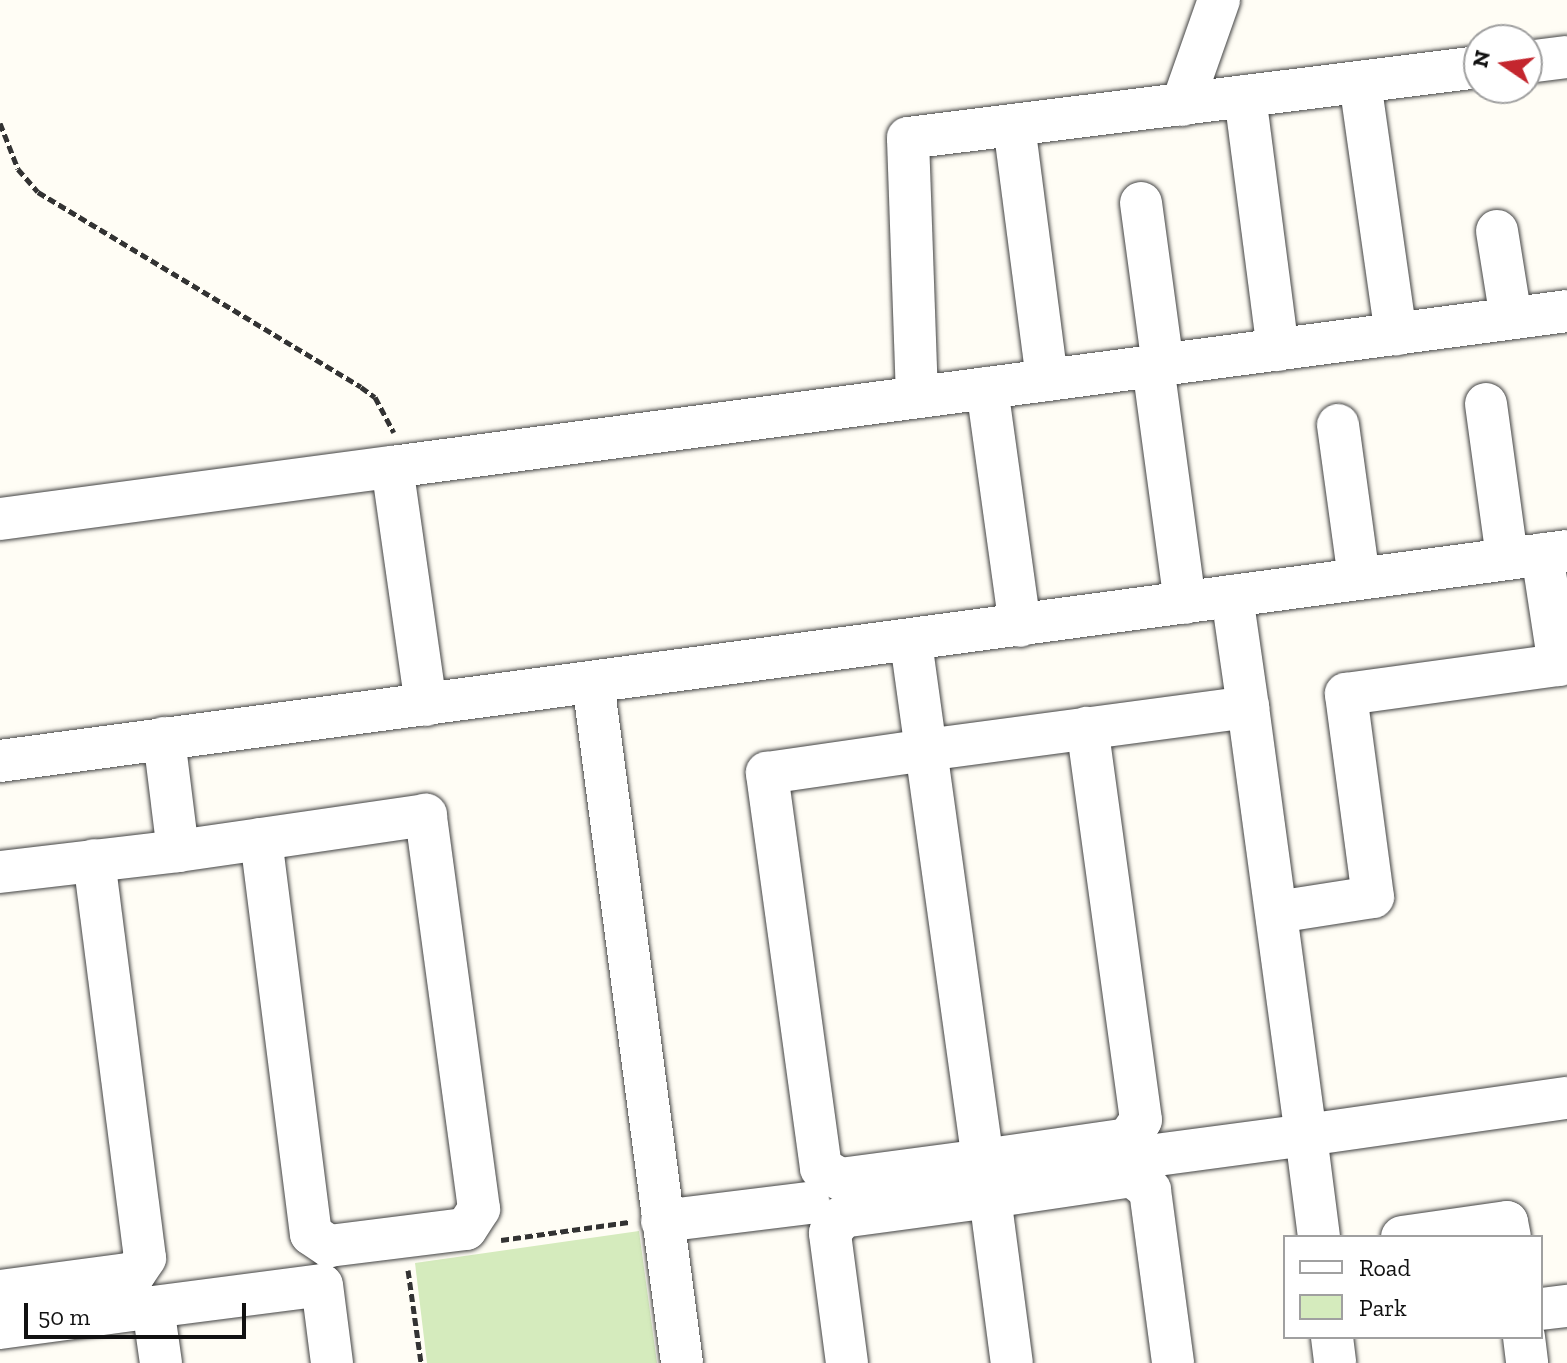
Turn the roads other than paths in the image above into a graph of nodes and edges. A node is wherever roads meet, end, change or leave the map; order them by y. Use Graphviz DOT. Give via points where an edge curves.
graph roads {
  1 [pos="1219,0"];
  2 [pos="1567,57"];
  3 [pos="1543,60"];
  4 [pos="1463,69"];
  5 [pos="1360,82"];
  6 [pos="1245,96"];
  7 [pos="1182,105"];
  8 [pos="1014,125"];
  9 [pos="1141,203"];
  10 [pos="1497,231"];
  11 [pos="1567,311"];
  12 [pos="1511,318"];
  13 [pos="1396,334"];
  14 [pos="1278,350"];
  15 [pos="1158,366"];
  16 [pos="1047,380"];
  17 [pos="987,388"];
  18 [pos="917,397"];
  19 [pos="1486,404"];
  20 [pos="1338,425"];
  21 [pos="396,467"];
  22 [pos="0,519"];
  23 [pos="1539,554"];
  24 [pos="1359,578"];
  25 [pos="1232,596"];
  26 [pos="1185,603"];
  27 [pos="1020,626"];
  28 [pos="911,642"];
  29 [pos="593,682"];
  30 [pos="426,705"];
  31 [pos="1248,707"];
  32 [pos="1087,728"];
  33 [pos="164,738"];
  34 [pos="926,750"];
  35 [pos="0,761"];
  36 [pos="261,839"];
  37 [pos="178,851"];
  38 [pos="94,860"];
  39 [pos="0,872"];
  40 [pos="1277,912"];
  41 [pos="1567,1098"];
  42 [pos="1306,1135"];
  43 [pos="1157,1155"];
  44 [pos="986,1178"];
  45 [pos="809,1203"];
  46 [pos="662,1221"];
  47 [pos="1319,1235"];
  48 [pos="1416,1235"];
  49 [pos="1510,1235"];
  50 [pos="0,1291"];
  51 [pos="1567,1306"];
  52 [pos="153,1307"];
  53 [pos="1543,1309"];
  54 [pos="0,1328"];
  55 [pos="1332,1339"];
  56 [pos="1524,1339"];
  57 [pos="161,1363"];
  58 [pos="332,1363"];
  59 [pos="682,1363"];
  60 [pos="847,1363"];
  61 [pos="1012,1363"];
  62 [pos="1173,1363"];
  63 [pos="1335,1363"];
  64 [pos="1527,1363"];
  1 -- 7 [label="street"];
  2 -- 3 [label="street"];
  4 -- 5 [label="street"];
  5 -- 6 [label="street"];
  5 -- 13 [label="street"];
  6 -- 7 [label="street"];
  6 -- 14 [label="street"];
  7 -- 8 [label="street"];
  8 -- 16 [label="street"];
  8 -- 18 [label="street" via="908,138"];
  9 -- 15 [label="street"];
  10 -- 12 [label="street"];
  11 -- 12 [label="street"];
  12 -- 13 [label="street"];
  13 -- 14 [label="street"];
  14 -- 15 [label="street"];
  15 -- 16 [label="street"];
  15 -- 26 [label="street"];
  16 -- 17 [label="street"];
  17 -- 18 [label="street"];
  17 -- 27 [label="street"];
  18 -- 21 [label="street"];
  19 -- 23 [label="street"];
  20 -- 24 [label="street"];
  21 -- 22 [label="street"];
  21 -- 30 [label="street"];
  23 -- 24 [label="street"];
  23 -- 40 [label="street" via="1559,665 1346,694 1373,897"];
  24 -- 25 [label="street"];
  25 -- 26 [label="street"];
  25 -- 31 [label="street"];
  26 -- 27 [label="street"];
  27 -- 28 [label="street"];
  28 -- 29 [label="street"];
  28 -- 34 [label="street"];
  29 -- 30 [label="street"];
  29 -- 46 [label="street"];
  30 -- 33 [label="street"];
  31 -- 32 [label="street"];
  31 -- 40 [label="street"];
  32 -- 34 [label="street"];
  32 -- 44 [label="street" via="1141,1120 1128,1139"];
  33 -- 35 [label="street"];
  33 -- 37 [label="street"];
  34 -- 44 [label="street"];
  34 -- 44 [label="street" via="767,773 812,1105 821,1168 840,1179"];
  36 -- 36 [label="street" via="311,1234 329,1246 466,1229 479,1209 426,815"];
  36 -- 37 [label="street"];
  37 -- 38 [label="street"];
  38 -- 39 [label="street"];
  38 -- 50 [label="street" via="145,1258 135,1273"];
  40 -- 42 [label="street"];
  41 -- 42 [label="street"];
  42 -- 43 [label="street"];
  42 -- 47 [label="street"];
  44 -- 60 [label="street" via="842,1217 830,1233"];
  44 -- 61 [label="street"];
  44 -- 62 [label="street" via="1132,1176 1150,1190"];
  45 -- 46 [label="street"];
  46 -- 59 [label="street"];
  48 -- 49 [label="street" via="1507,1222"];
  51 -- 53 [label="street"];
  52 -- 54 [label="street"];
  52 -- 57 [label="street"];
  52 -- 58 [label="street" via="322,1285"];
  55 -- 63 [label="street"];
  56 -- 64 [label="street"];
}
